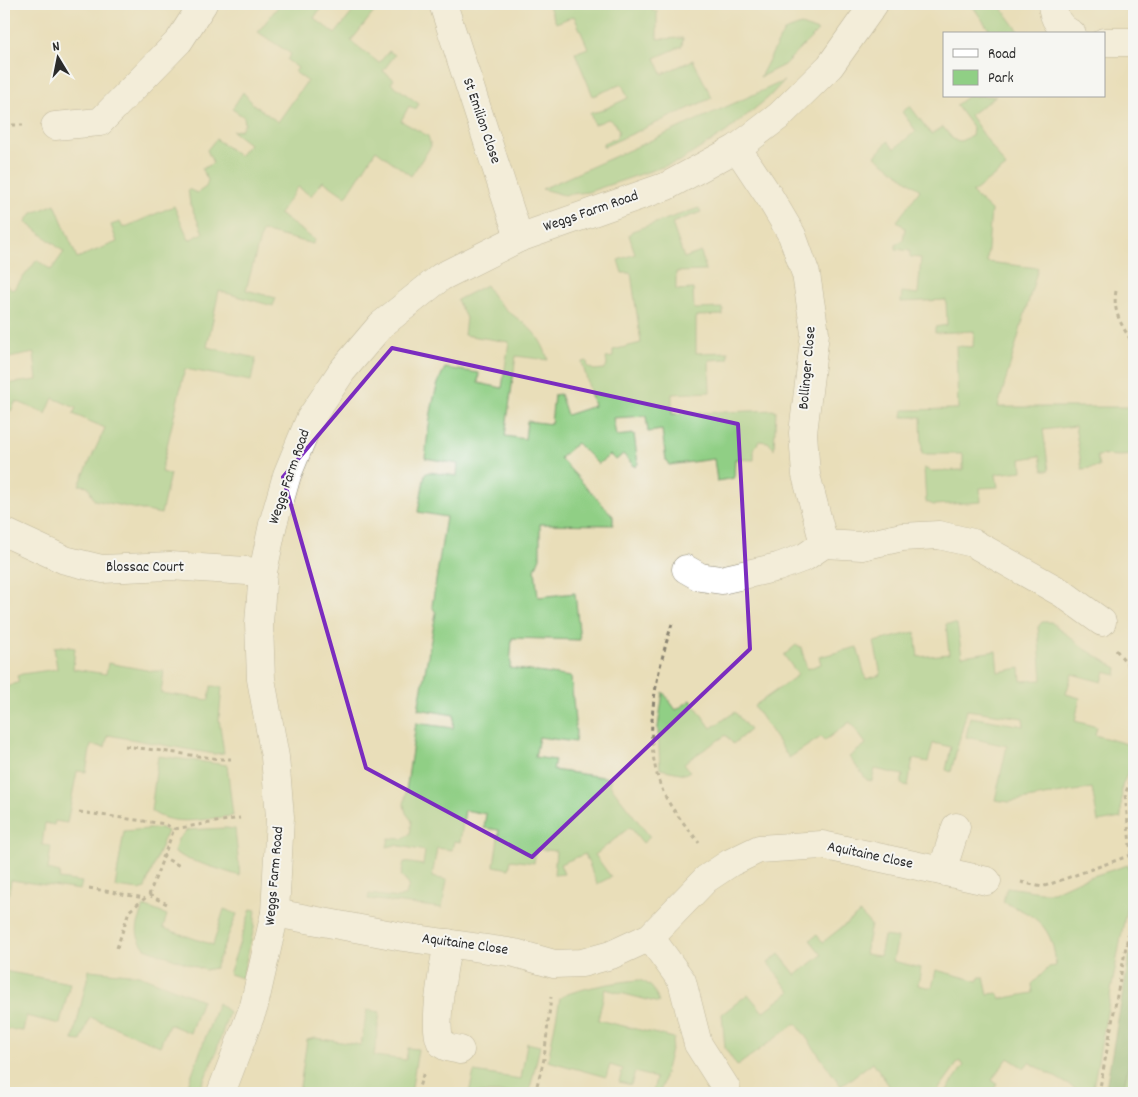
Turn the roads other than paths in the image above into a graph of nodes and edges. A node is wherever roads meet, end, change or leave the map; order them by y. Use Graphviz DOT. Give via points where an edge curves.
graph roads {
  1 [pos="203,4"];
  2 [pos="443,4"];
  3 [pos="874,4"];
  4 [pos="1052,4"];
  5 [pos="1069,32"];
  6 [pos="1106,42"];
  7 [pos="1134,42"];
  8 [pos="55,126"];
  9 [pos="737,148"];
  10 [pos="519,238"];
  11 [pos="4,532"];
  12 [pos="824,544"];
  13 [pos="686,569"];
  14 [pos="263,572"];
  15 [pos="1102,622"];
  16 [pos="956,827"];
  17 [pos="942,871"];
  18 [pos="986,881"];
  19 [pos="275,913"];
  20 [pos="650,937"];
  21 [pos="448,943"];
  22 [pos="460,1050"];
  23 [pos="221,1093"];
  24 [pos="726,1093"];
  1 -- 8 [label="street" via="179,41 100,122"];
  2 -- 10 [label="street, St Emilion Close"];
  3 -- 9 [label="street, Weggs Farm Road" via="830,66 779,116"];
  4 -- 5 [label="street" via="1059,25"];
  6 -- 7 [label="street"];
  9 -- 10 [label="street, Weggs Farm Road" via="667,186"];
  9 -- 12 [label="street, Bollinger Close" via="792,235 806,274 815,333 803,433 806,475"];
  10 -- 14 [label="street, Weggs Farm Road" via="441,277 381,325 342,371 310,419 287,475"];
  11 -- 14 [label="street, Blossac Court" via="65,560 102,568 170,566"];
  12 -- 13 [label="street" via="805,558 778,568 720,580 700,577"];
  12 -- 15 [label="street" via="862,546 902,537 939,535 973,543 1062,593"];
  14 -- 19 [label="street, Weggs Farm Road" via="259,623 261,679 275,757 280,817"];
  16 -- 17 [label="street"];
  17 -- 18 [label="street, Aquitaine Close"];
  17 -- 20 [label="street, Aquitaine Close" via="822,845 758,849 706,879"];
  19 -- 21 [label="street, Aquitaine Close"];
  19 -- 23 [label="street, Weggs Farm Road" via="254,1006"];
  20 -- 21 [label="street, Aquitaine Close" via="611,955 582,963 554,964 515,953"];
  20 -- 24 [label="street" via="682,981 698,1044"];
  21 -- 22 [label="street" via="439,1040 443,1046"];
}
